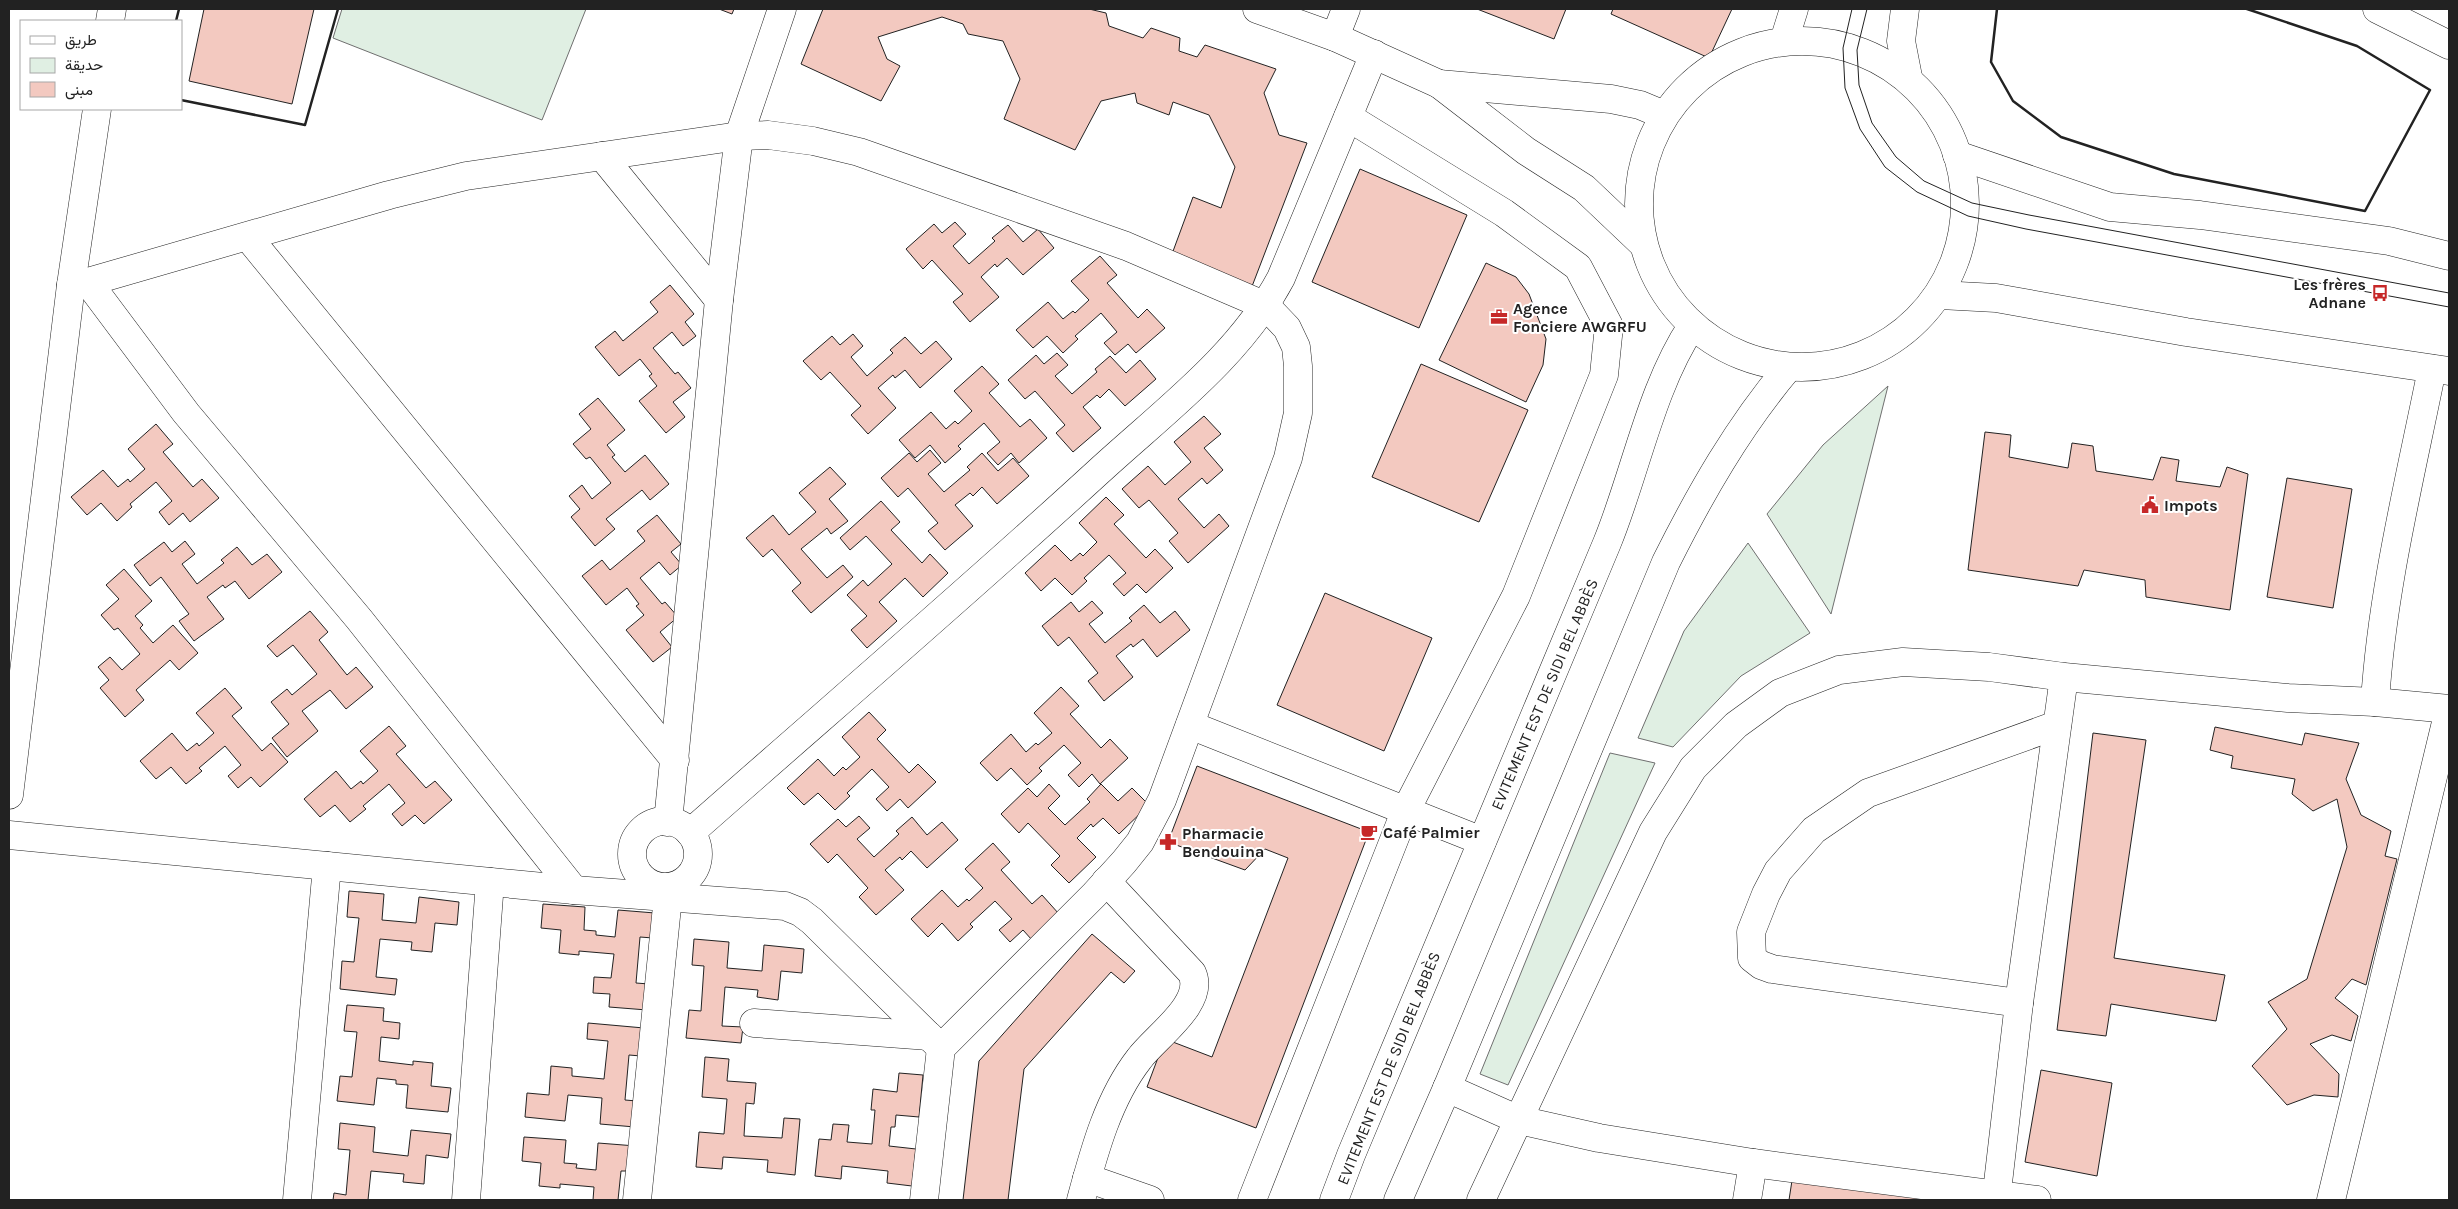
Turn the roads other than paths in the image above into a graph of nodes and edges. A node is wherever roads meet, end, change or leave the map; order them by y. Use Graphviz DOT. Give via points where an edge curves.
graph roads {
  1 [pos="782,9"];
  2 [pos="1258,9"];
  3 [pos="1346,9"];
  4 [pos="1794,9"];
  5 [pos="1905,9"];
  6 [pos="2377,9"];
  7 [pos="1335,37"];
  8 [pos="1784,41"];
  9 [pos="2449,45"];
  10 [pos="1374,54"];
  11 [pos="1908,77"];
  12 [pos="1439,84"];
  13 [pos="97,110"];
  14 [pos="1664,115"];
  15 [pos="1348,117"];
  16 [pos="740,136"];
  17 [pos="1957,155"];
  18 [pos="602,156"];
  19 [pos="248,236"];
  20 [pos="1642,244"];
  21 [pos="2449,256"];
  22 [pos="80,283"];
  23 [pos="1940,295"];
  24 [pos="719,300"];
  25 [pos="1266,306"];
  26 [pos="1692,326"];
  27 [pos="1788,368"];
  28 [pos="2441,370"];
  29 [pos="2064,677"];
  30 [pos="2376,702"];
  31 [pos="2449,709"];
  32 [pos="1190,725"];
  33 [pos="2057,725"];
  34 [pos="675,760"];
  35 [pos="9,795"];
  36 [pos="1405,812"];
  37 [pos="679,827"];
  38 [pos="9,835"];
  39 [pos="1482,841"];
  40 [pos="327,866"];
  41 [pos="1106,881"];
  42 [pos="490,882"];
  43 [pos="574,890"];
  44 [pos="668,892"];
  45 [pos="2019,1003"];
  46 [pos="754,1023"];
  47 [pos="935,1042"];
  48 [pos="1447,1088"];
  49 [pos="1519,1120"];
  50 [pos="1753,1163"];
  51 [pos="1084,1189"];
  52 [pos="1997,1198"];
  53 [pos="297,1200"];
  54 [pos="466,1200"];
  55 [pos="637,1200"];
  56 [pos="924,1200"];
  57 [pos="1150,1200"];
  58 [pos="1252,1200"];
  59 [pos="1334,1200"];
  60 [pos="1398,1200"];
  61 [pos="1481,1200"];
  62 [pos="1747,1200"];
  63 [pos="2037,1200"];
  64 [pos="2331,1200"];
  1 -- 16 [label="main road"];
  2 -- 7 [label="main road"];
  3 -- 7 [label="main road"];
  4 -- 8 [label="main road"];
  5 -- 11 [label="main road" via="1901,41"];
  6 -- 9 [label="main road"];
  7 -- 10 [label="main road"];
  8 -- 11 [label="main road" via="1843,48 1874,56"];
  8 -- 14 [label="main road" via="1755,46 1728,57 1682,92"];
  10 -- 12 [label="main road"];
  10 -- 15 [label="main road"];
  11 -- 17 [label="main road" via="1937,108"];
  12 -- 14 [label="main road" via="1611,99"];
  12 -- 20 [label="main road" via="1526,152 1584,188"];
  13 -- 22 [label="main road"];
  14 -- 20 [label="main road" via="1649,145 1640,177 1638,210"];
  15 -- 25 [label="main road" via="1281,278"];
  15 -- 36 [label="main road" via="1504,213 1578,267 1608,326 1604,375 1516,596"];
  16 -- 18 [label="main road"];
  16 -- 24 [label="main road"];
  16 -- 25 [label="main road" via="768,135 859,152 1126,246"];
  17 -- 21 [label="main road" via="2110,207 2200,215 2370,239"];
  17 -- 23 [label="main road" via="1968,216 1958,260"];
  18 -- 19 [label="main road" via="466,176"];
  18 -- 24 [label="main road"];
  19 -- 22 [label="main road"];
  19 -- 34 [label="main road"];
  20 -- 26 [label="main road" via="1662,289"];
  22 -- 35 [label="main road"];
  22 -- 43 [label="main road" via="359,619"];
  23 -- 27 [label="main road" via="1899,337 1846,362"];
  23 -- 28 [label="main road" via="1996,298 2186,332"];
  24 -- 34 [label="main road"];
  25 -- 32 [label="main road" via="1286,328 1296,347 1300,388 1295,434"];
  25 -- 37 [label="main road" via="1223,357 1018,545"];
  26 -- 27 [label="main road" via="1753,361"];
  26 -- 39 [label="main road, EVITEMENT EST DE SIDI BEL ABBÈS" via="1679,346 1661,390 1608,540"];
  27 -- 48 [label="main road" via="1746,424 1698,498 1666,562"];
  28 -- 30 [label="main road" via="2393,560 2379,647"];
  29 -- 30 [label="main road" via="2288,698"];
  29 -- 33 [label="main road"];
  29 -- 49 [label="main road" via="1989,667 1903,662 1839,670 1780,693 1736,726 1693,768 1653,832"];
  30 -- 31 [label="main road"];
  31 -- 64 [label="main road"];
  32 -- 36 [label="main road"];
  32 -- 41 [label="main road" via="1162,800 1140,842"];
  33 -- 45 [label="main road"];
  33 -- 45 [label="main road" via="1868,793 1814,830 1778,871 1751,932 1752,958 1772,969"];
  34 -- 37 [label="main road"];
  36 -- 39 [label="main road"];
  36 -- 58 [label="main road"];
  37 -- 44 [label="main road" via="696,843 696,867 690,877"];
  37 -- 44 [label="main road" via="647,827 639,834 632,855 639,875"];
  38 -- 40 [label="main road"];
  39 -- 59 [label="main road, EVITEMENT EST DE SIDI BEL ABBÈS"];
  40 -- 42 [label="main road"];
  40 -- 53 [label="main road"];
  41 -- 47 [label="main road"];
  41 -- 51 [label="main road" via="1192,973 1195,989 1186,1008 1139,1059 1124,1082 1106,1118"];
  42 -- 43 [label="main road"];
  42 -- 54 [label="main road"];
  43 -- 44 [label="main road"];
  44 -- 47 [label="main road" via="771,904 800,912"];
  44 -- 55 [label="main road"];
  45 -- 52 [label="main road"];
  46 -- 47 [label="main road"];
  47 -- 56 [label="main road"];
  48 -- 49 [label="main road"];
  48 -- 60 [label="main road"];
  49 -- 50 [label="main road" via="1599,1138"];
  49 -- 61 [label="main road"];
  50 -- 52 [label="main road"];
  50 -- 62 [label="main road"];
  51 -- 57 [label="main road"];
  52 -- 63 [label="main road"];
}
